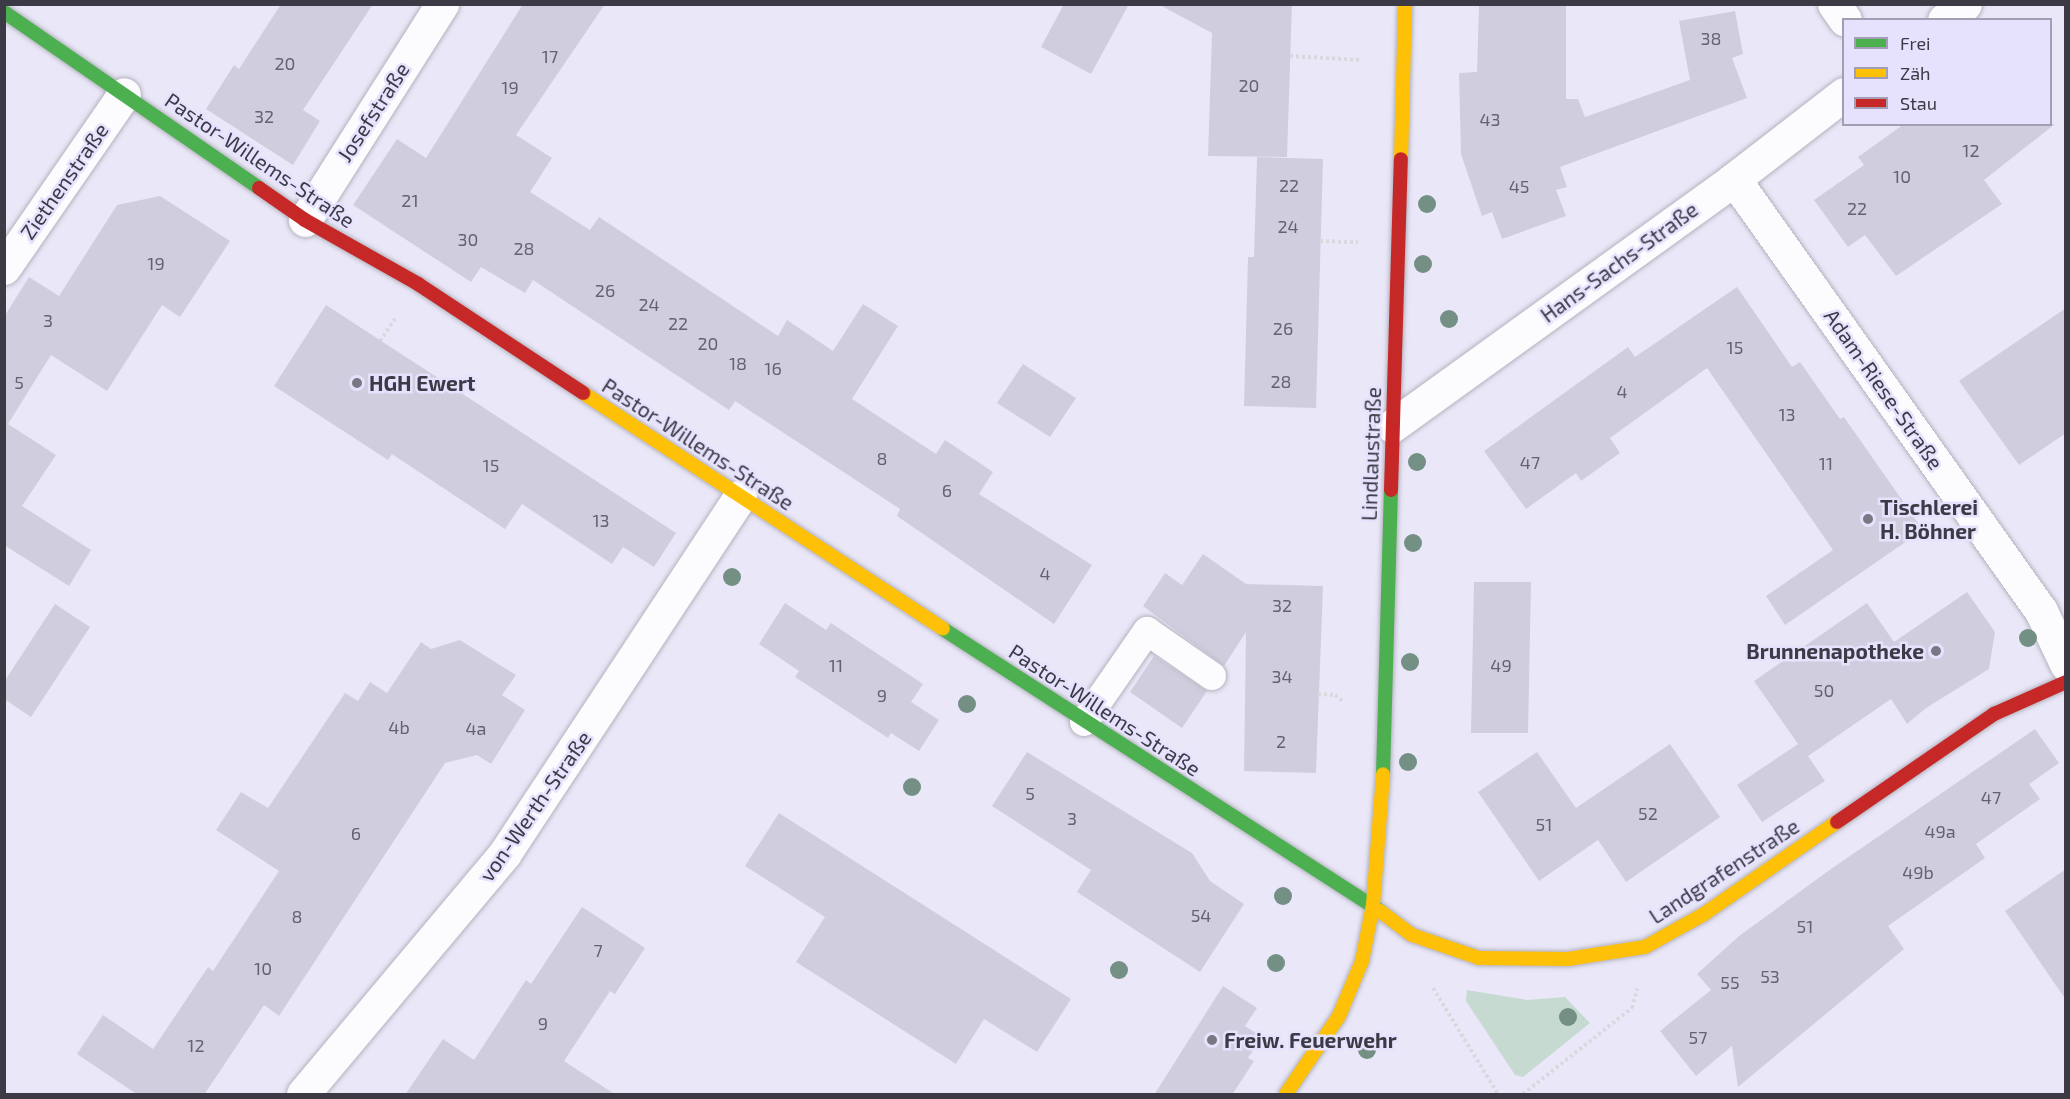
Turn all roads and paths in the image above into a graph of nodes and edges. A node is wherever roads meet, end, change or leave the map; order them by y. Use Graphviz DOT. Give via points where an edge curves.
graph roads {
  1 [pos="442,4"];
  2 [pos="1405,4"];
  3 [pos="1834,4"];
  4 [pos="1965,4"];
  5 [pos="4,12"];
  6 [pos="1844,18"];
  7 [pos="1947,18"];
  8 [pos="1290,56"];
  9 [pos="1404,63"];
  10 [pos="124,94"];
  11 [pos="1842,96"];
  12 [pos="1734,179"];
  13 [pos="305,220"];
  14 [pos="1320,240"];
  15 [pos="1336,241"];
  16 [pos="4,268"];
  17 [pos="1392,426"];
  18 [pos="740,496"];
  19 [pos="2066,664"];
  20 [pos="1212,676"];
  21 [pos="2066,682"];
  22 [pos="1318,694"];
  23 [pos="1335,695"];
  24 [pos="1084,722"];
  25 [pos="1373,905"];
  26 [pos="1437,943"];
  27 [pos="1645,947"];
  28 [pos="303,1095"];
  29 [pos="1286,1095"];
  30 [pos="1498,1095"];
  31 [pos="1523,1095"];
  1 -- 13 [label="street, Josefstraße"];
  2 -- 9 [label="street, Lindlaustraße"];
  3 -- 6 [label="street"];
  4 -- 7 [label="street"];
  5 -- 10 [label="street, Pastor-Willems-Straße"];
  8 -- 9 [label="path"];
  9 -- 17 [label="street, Lindlaustraße"];
  10 -- 13 [label="street, Pastor-Willems-Straße"];
  10 -- 16 [label="street, Ziethenstraße"];
  11 -- 12 [label="street, Hans-Sachs-Straße"];
  12 -- 17 [label="street, Hans-Sachs-Straße"];
  12 -- 19 [label="street, Adam-Riese-Straße" via="2041,611"];
  13 -- 18 [label="street, Pastor-Willems-Straße" via="418,284"];
  14 -- 15 [label="path"];
  17 -- 25 [label="street, Lindlaustraße" via="1383,774"];
  18 -- 24 [label="street, Pastor-Willems-Straße"];
  18 -- 28 [label="street, von-Werth-Straße" via="505,853"];
  20 -- 24 [label="lane" via="1147,631"];
  21 -- 27 [label="street, Landgrafenstraße" via="1994,714 1704,914"];
  22 -- 23 [label="path"];
  24 -- 25 [label="street, Pastor-Willems-Straße"];
  25 -- 26 [label="street, Landgrafenstraße" via="1412,935"];
  25 -- 29 [label="street" via="1362,961 1339,1016"];
  26 -- 27 [label="street, Landgrafenstraße" via="1479,958 1519,961 1609,955"];
  26 -- 30 [label="path" via="1432,986"];
  27 -- 31 [label="path" via="1632,1008"];
}
